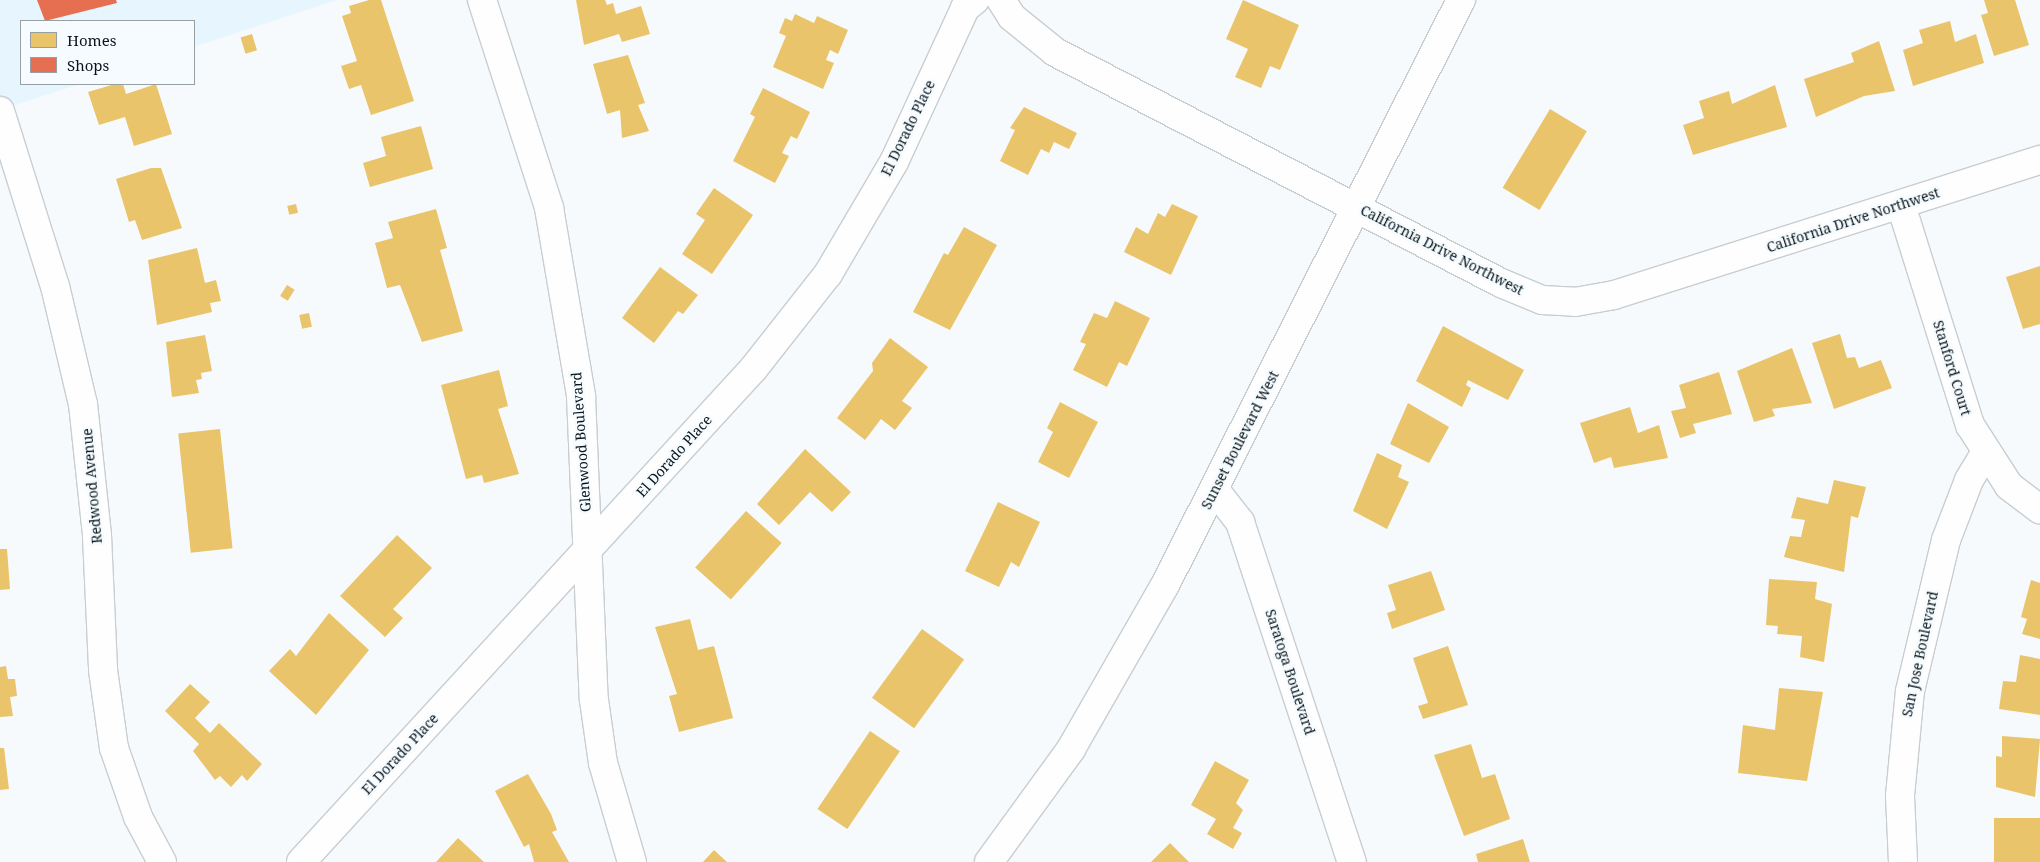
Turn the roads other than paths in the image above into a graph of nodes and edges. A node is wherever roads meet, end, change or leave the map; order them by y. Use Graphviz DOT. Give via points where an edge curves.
graph roads {
  1 [pos="482,0"];
  2 [pos="976,0"];
  3 [pos="1001,0"];
  4 [pos="1461,0"];
  5 [pos="0,111"];
  6 [pos="2040,160"];
  7 [pos="1902,205"];
  8 [pos="1357,207"];
  9 [pos="1984,455"];
  10 [pos="1215,490"];
  11 [pos="2040,509"];
  12 [pos="587,550"];
  13 [pos="162,862"];
  14 [pos="301,862"];
  15 [pos="632,862"];
  16 [pos="989,862"];
  17 [pos="1352,862"];
  18 [pos="1903,862"];
  1 -- 12 [label="street, Glenwood Boulevard" via="549,208 581,396"];
  2 -- 12 [label="street, El Dorado Place" via="965,8 894,162 828,274 754,368"];
  3 -- 8 [label="street, California Drive Northwest" via="1012,17 1055,52"];
  4 -- 8 [label="street, Sunset Boulevard West"];
  5 -- 13 [label="street, Redwood Avenue" via="55,286 84,404 97,536 103,670 114,748 138,817"];
  6 -- 7 [label="street, California Drive Northwest"];
  7 -- 8 [label="street, California Drive Northwest" via="1614,295 1575,302 1542,300 1501,283"];
  7 -- 9 [label="street, Stanford Court" via="1970,425"];
  8 -- 10 [label="street, Sunset Boulevard West"];
  9 -- 11 [label="street, Stanford Court" via="2009,486"];
  9 -- 18 [label="street, San Jose Boulevard" via="1969,480 1946,540 1910,691 1902,767"];
  10 -- 16 [label="street, Sunset Boulevard West" via="1070,749"];
  10 -- 17 [label="street, Saratoga Boulevard" via="1240,522"];
  12 -- 14 [label="street, El Dorado Place"];
  12 -- 15 [label="street, Glenwood Boulevard" via="597,718 605,771"];
}
